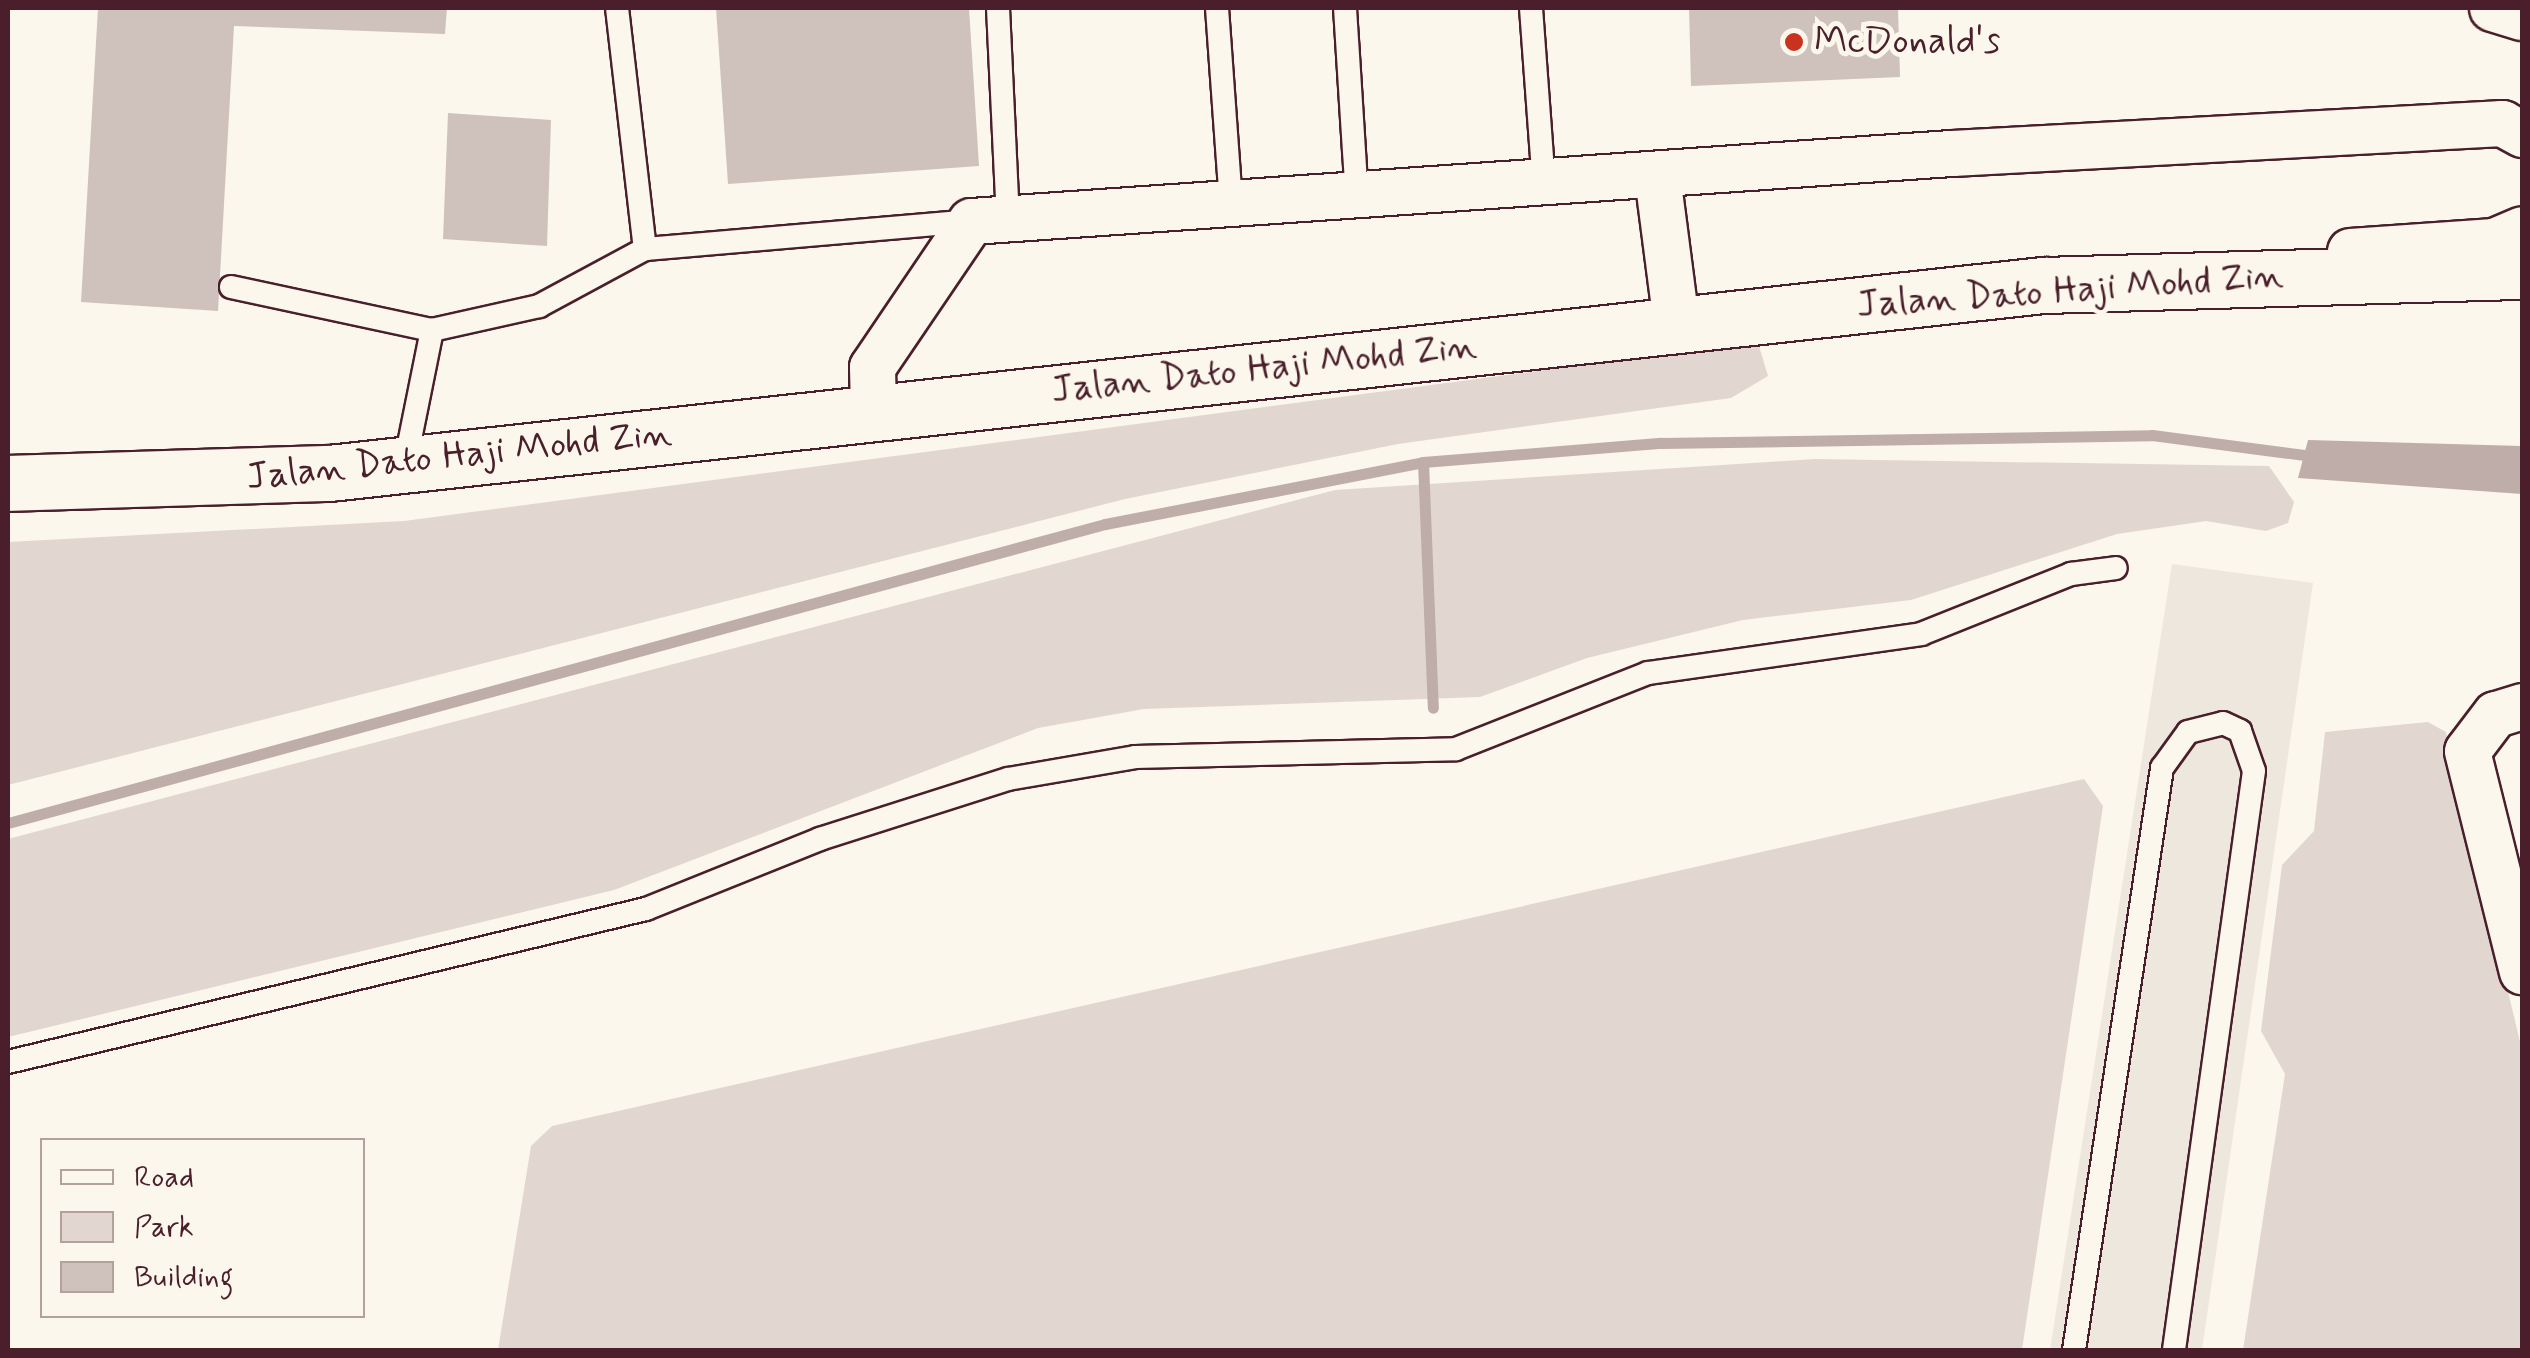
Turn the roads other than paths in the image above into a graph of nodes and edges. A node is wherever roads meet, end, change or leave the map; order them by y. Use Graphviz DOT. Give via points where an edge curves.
graph roads {
  1 [pos="617,8"];
  2 [pos="998,8"];
  3 [pos="1217,8"];
  4 [pos="1345,8"];
  5 [pos="1532,8"];
  6 [pos="2492,8"];
  7 [pos="2522,16"];
  8 [pos="2522,134"];
  9 [pos="1657,176"];
  10 [pos="1544,183"];
  11 [pos="1357,197"];
  12 [pos="1231,204"];
  13 [pos="989,219"];
  14 [pos="2522,229"];
  15 [pos="645,249"];
  16 [pos="2522,271"];
  17 [pos="2232,278"];
  18 [pos="231,287"];
  19 [pos="1676,322"];
  20 [pos="432,330"];
  21 [pos="873,411"];
  22 [pos="405,465"];
  23 [pos="8,482"];
  24 [pos="2116,568"];
  25 [pos="2522,706"];
  26 [pos="2522,971"];
  27 [pos="8,1062"];
  28 [pos="2074,1350"];
  29 [pos="2174,1350"];
  1 -- 15 [label="lane"];
  2 -- 13 [label="lane"];
  3 -- 12 [label="lane"];
  4 -- 11 [label="lane"];
  5 -- 10 [label="lane"];
  6 -- 7 [label="street"];
  8 -- 9 [label="street" via="2502,122"];
  9 -- 10 [label="street"];
  9 -- 19 [label="street"];
  10 -- 11 [label="street"];
  11 -- 12 [label="street"];
  12 -- 13 [label="street"];
  13 -- 15 [label="lane"];
  13 -- 21 [label="street" via="872,367"];
  14 -- 17 [label="street" via="2494,241 2314,253"];
  15 -- 20 [label="lane" via="539,306"];
  16 -- 17 [label="main road, Jalan Dato Haji Mohd Zin"];
  17 -- 19 [label="main road, Jalan Dato Haji Mohd Zin" via="2044,285"];
  18 -- 20 [label="lane"];
  19 -- 21 [label="main road, Jalan Dato Haji Mohd Zin"];
  20 -- 22 [label="lane"];
  21 -- 22 [label="main road, Jalan Dato Haji Mohd Zin"];
  22 -- 23 [label="main road, Jalan Dato Haji Mohd Zin" via="183,483"];
  24 -- 27 [label="lane" via="2070,574 1921,634 1648,674 1456,749 1135,757 1008,780 820,839 646,909"];
  25 -- 26 [label="street" via="2495,714 2467,751"];
  28 -- 29 [label="lane" via="2162,768 2188,732 2223,723 2240,731 2254,771"];
}
